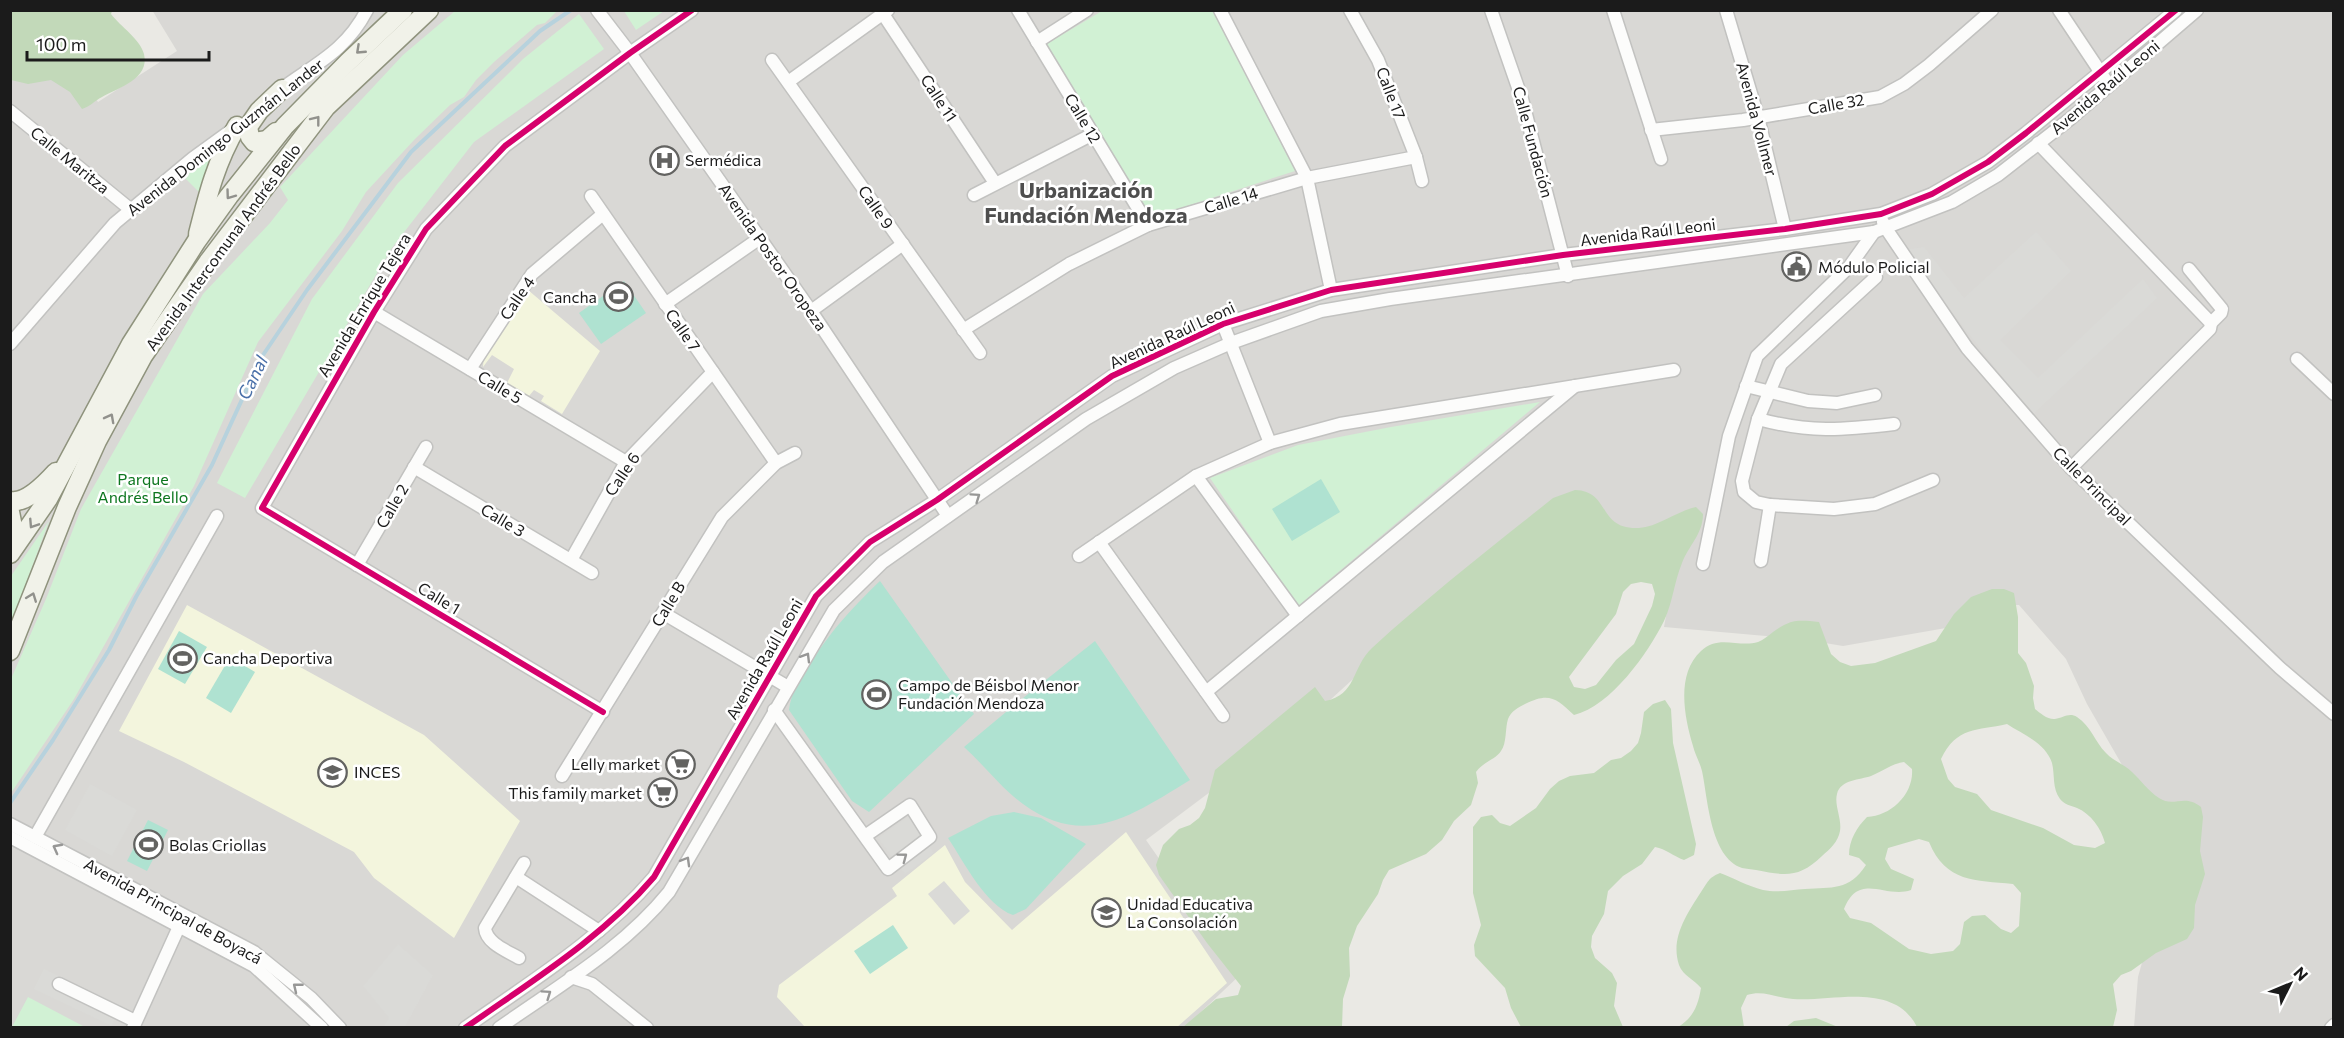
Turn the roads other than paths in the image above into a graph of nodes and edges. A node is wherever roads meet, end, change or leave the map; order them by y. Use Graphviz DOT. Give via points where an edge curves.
graph roads {
  1 [pos="367,10"];
  2 [pos="403,10"];
  3 [pos="429,10"];
  4 [pos="692,10"];
  5 [pos="1018,10"];
  6 [pos="1087,10"];
  7 [pos="1220,10"];
  8 [pos="1350,10"];
  9 [pos="1491,10"];
  10 [pos="1613,10"];
  11 [pos="1992,10"];
  12 [pos="2059,10"];
  13 [pos="2176,10"];
  14 [pos="2197,10"];
  15 [pos="1726,11"];
  16 [pos="886,12"];
  17 [pos="600,15"];
  18 [pos="1037,42"];
  19 [pos="630,53"];
  20 [pos="772,60"];
  21 [pos="2101,73"];
  22 [pos="788,82"];
  23 [pos="2109,84"];
  24 [pos="282,88"];
  25 [pos="10,111"];
  26 [pos="1758,117"];
  27 [pos="237,126"];
  28 [pos="285,126"];
  29 [pos="1651,130"];
  30 [pos="1093,134"];
  31 [pos="2038,143"];
  32 [pos="1416,157"];
  33 [pos="1661,159"];
  34 [pos="1307,177"];
  35 [pos="1422,181"];
  36 [pos="995,183"];
  37 [pos="974,195"];
  38 [pos="591,196"];
  39 [pos="130,209"];
  40 [pos="603,214"];
  41 [pos="1881,214"];
  42 [pos="1148,225"];
  43 [pos="1785,229"];
  44 [pos="1879,230"];
  45 [pos="760,238"];
  46 [pos="196,242"];
  47 [pos="903,244"];
  48 [pos="1563,255"];
  49 [pos="2189,269"];
  50 [pos="1568,276"];
  51 [pos="1876,277"];
  52 [pos="1331,290"];
  53 [pos="665,304"];
  54 [pos="812,311"];
  55 [pos="374,312"];
  56 [pos="2211,323"];
  57 [pos="1223,324"];
  58 [pos="963,330"];
  59 [pos="1231,343"];
  60 [pos="10,344"];
  61 [pos="980,353"];
  62 [pos="2297,359"];
  63 [pos="470,369"];
  64 [pos="1674,370"];
  65 [pos="713,372"];
  66 [pos="1575,386"];
  67 [pos="1746,386"];
  68 [pos="1769,391"];
  69 [pos="2334,394"];
  70 [pos="1875,395"];
  71 [pos="1758,419"];
  72 [pos="1894,424"];
  73 [pos="1270,443"];
  74 [pos="426,447"];
  75 [pos="795,453"];
  76 [pos="70,457"];
  77 [pos="626,462"];
  78 [pos="776,463"];
  79 [pos="414,467"];
  80 [pos="2071,468"];
  81 [pos="1196,476"];
  82 [pos="1933,480"];
  83 [pos="937,500"];
  84 [pos="10,501"];
  85 [pos="1770,506"];
  86 [pos="262,508"];
  87 [pos="10,512"];
  88 [pos="217,516"];
  89 [pos="948,516"];
  90 [pos="10,537"];
  91 [pos="1099,542"];
  92 [pos="10,554"];
  93 [pos="1078,556"];
  94 [pos="571,560"];
  95 [pos="1761,561"];
  96 [pos="1703,564"];
  97 [pos="357,566"];
  98 [pos="592,573"];
  99 [pos="663,613"];
  100 [pos="1298,616"];
  101 [pos="10,651"];
  102 [pos="770,676"];
  103 [pos="788,687"];
  104 [pos="1206,692"];
  105 [pos="774,710"];
  106 [pos="603,712"];
  107 [pos="2334,714"];
  108 [pos="1223,716"];
  109 [pos="562,776"];
  110 [pos="10,824"];
  111 [pos="17,836"];
  112 [pos="35,837"];
  113 [pos="865,837"];
  114 [pos="524,863"];
  115 [pos="656,874"];
  116 [pos="516,877"];
  117 [pos="673,885"];
  118 [pos="182,920"];
  119 [pos="599,931"];
  120 [pos="519,958"];
  121 [pos="571,977"];
  122 [pos="59,984"];
  123 [pos="134,1024"];
  124 [pos="322,1028"];
  125 [pos="340,1028"];
  126 [pos="465,1028"];
  127 [pos="499,1028"];
  128 [pos="647,1028"];
  1 -- 24 [label="street, Avenida Domingo Guzmán Lander" via="354,33 324,62"];
  2 -- 28 [label="main road, Avenida Intercomunal Andrés Bello, one-way"];
  101 -- 3 [label="main road, Avenida Intercomunal Andrés Bello, one-way" via="78,483 143,356 208,262 326,107"];
  4 -- 19 [label="street, Avenida Enrique Tejera"];
  5 -- 18 [label="street, Calle 12"];
  6 -- 18 [label="street"];
  7 -- 34 [label="street"];
  8 -- 32 [label="street, Calle 17" via="1378,60"];
  9 -- 48 [label="street, Calle Fundación" via="1522,99"];
  10 -- 29 [label="street"];
  11 -- 26 [label="street, Calle 32" via="1929,65 1880,97"];
  12 -- 21 [label="street"];
  13 -- 21 [label="street, Avenida Raúl Leoni"];
  14 -- 23 [label="street, Avenida Raúl Leoni"];
  15 -- 26 [label="street, Avenida Vollmer"];
  16 -- 22 [label="street"];
  16 -- 36 [label="street, Calle 11"];
  17 -- 19 [label="street, Avenida Postor Oropeza"];
  18 -- 30 [label="street, Calle 12"];
  19 -- 45 [label="street, Avenida Postor Oropeza"];
  19 -- 55 [label="street, Avenida Enrique Tejera" via="505,146 426,229"];
  20 -- 22 [label="street, Calle 9"];
  21 -- 23 [label="street"];
  21 -- 41 [label="street, Avenida Raúl Leoni" via="1988,162 1932,194"];
  22 -- 47 [label="street, Calle 9"];
  23 -- 31 [label="street, Avenida Raúl Leoni"];
  24 -- 27 [label="street, Avenida Domingo Guzmán Lander"];
  24 -- 28 [label="main road" via="251,120 248,132 254,142 260,142"];
  25 -- 39 [label="street, Calle Maritza"];
  26 -- 29 [label="street, Calle 32"];
  26 -- 43 [label="street, Avenida Vollmer"];
  27 -- 39 [label="street, Avenida Domingo Guzmán Lander"];
  27 -- 46 [label="main road" via="214,172"];
  28 -- 46 [label="main road, Avenida Intercomunal Andrés Bello, one-way"];
  29 -- 33 [label="street"];
  30 -- 36 [label="street"];
  30 -- 42 [label="street, Calle 12"];
  31 -- 44 [label="street, Avenida Raúl Leoni" via="1998,175 1952,202"];
  31 -- 56 [label="street"];
  32 -- 34 [label="street, Calle 14"];
  32 -- 35 [label="street, Calle 17"];
  34 -- 42 [label="street, Calle 14"];
  34 -- 52 [label="street"];
  36 -- 37 [label="street"];
  38 -- 40 [label="street, Calle 7"];
  39 -- 60 [label="street, Avenida Domingo Guzmán Lander"];
  40 -- 53 [label="street, Calle 7"];
  40 -- 63 [label="street, Calle 4" via="532,273"];
  41 -- 43 [label="street, Avenida Raúl Leoni"];
  41 -- 44 [label="street, Calle Principal"];
  42 -- 58 [label="street, Calle 14" via="1069,264"];
  43 -- 48 [label="street, Avenida Raúl Leoni"];
  44 -- 50 [label="street, Avenida Raúl Leoni"];
  44 -- 67 [label="street" via="1849,267 1757,356"];
  44 -- 80 [label="street, Calle Principal" via="1967,348"];
  45 -- 53 [label="street"];
  45 -- 54 [label="street, Avenida Postor Oropeza"];
  46 -- 76 [label="main road, Avenida Intercomunal Andrés Bello" via="131,344"];
  47 -- 54 [label="street"];
  47 -- 58 [label="street, Calle 9"];
  48 -- 50 [label="street, Calle Fundación"];
  48 -- 52 [label="street, Avenida Raúl Leoni"];
  49 -- 56 [label="street" via="2222,309"];
  50 -- 59 [label="street, Avenida Raúl Leoni" via="1321,311"];
  51 -- 68 [label="street" via="1788,357"];
  52 -- 57 [label="street, Avenida Raúl Leoni"];
  53 -- 65 [label="street, Calle 7"];
  54 -- 83 [label="street, Avenida Postor Oropeza"];
  55 -- 63 [label="street, Calle 5"];
  55 -- 86 [label="street, Avenida Enrique Tejera"];
  56 -- 80 [label="street" via="2210,329"];
  57 -- 59 [label="street"];
  57 -- 83 [label="street, Avenida Raúl Leoni" via="1112,376"];
  58 -- 61 [label="street, Calle 9"];
  59 -- 73 [label="street"];
  89 -- 59 [label="street, Avenida Raúl Leoni, one-way" via="1086,418 1174,368"];
  62 -- 69 [label="street"];
  63 -- 77 [label="street, Calle 5"];
  64 -- 66 [label="street"];
  65 -- 77 [label="street, Calle 6"];
  65 -- 78 [label="street, Calle 7"];
  66 -- 73 [label="street" via="1341,424"];
  66 -- 100 [label="street"];
  67 -- 68 [label="street"];
  67 -- 96 [label="street" via="1729,436"];
  68 -- 70 [label="street" via="1837,404"];
  68 -- 71 [label="street"];
  71 -- 72 [label="street" via="1813,430"];
  71 -- 85 [label="street" via="1742,481 1744,492 1756,502"];
  73 -- 81 [label="street"];
  74 -- 79 [label="street, Calle 2"];
  75 -- 78 [label="street, Calle B"];
  76 -- 84 [label="main road" via="25,499"];
  76 -- 92 [label="main road, Avenida Intercomunal Andrés Bello, one-way" via="36,519"];
  77 -- 94 [label="street, Calle 6"];
  78 -- 99 [label="street, Calle B" via="722,517"];
  79 -- 94 [label="street, Calle 3"];
  79 -- 97 [label="street, Calle 2"];
  80 -- 107 [label="street, Calle Principal" via="2280,668"];
  81 -- 91 [label="street"];
  81 -- 100 [label="street"];
  82 -- 85 [label="street" via="1875,504 1834,509"];
  83 -- 89 [label="street, Avenida Postor Oropeza"];
  83 -- 102 [label="street, Avenida Raúl Leoni" via="870,542 816,596"];
  85 -- 95 [label="street"];
  86 -- 97 [label="street, Calle 1"];
  87 -- 90 [label="main road"];
  88 -- 112 [label="street"];
  103 -- 89 [label="street, Avenida Raúl Leoni, one-way" via="834,610 883,562"];
  91 -- 93 [label="street"];
  91 -- 104 [label="street"];
  94 -- 98 [label="street, Calle 3"];
  97 -- 106 [label="street, Calle 1"];
  99 -- 102 [label="street"];
  99 -- 106 [label="street, Calle B"];
  100 -- 104 [label="street"];
  102 -- 103 [label="street"];
  102 -- 115 [label="street, Avenida Raúl Leoni"];
  103 -- 105 [label="street, Avenida Raúl Leoni"];
  104 -- 108 [label="street"];
  105 -- 113 [label="street"];
  117 -- 105 [label="street, Avenida Raúl Leoni, one-way"];
  106 -- 109 [label="street, Calle B"];
  110 -- 111 [label="street"];
  111 -- 112 [label="street, Avenida Principal de Boyacá"];
  111 -- 118 [label="street, Avenida Principal de Boyacá"];
  118 -- 112 [label="street, Avenida Principal de Boyacá, one-way"];
  113 -- 113 [label="street, one-way" via="888,869 930,837 910,805"];
  114 -- 116 [label="street"];
  115 -- 117 [label="street"];
  115 -- 119 [label="street, Avenida Raúl Leoni"];
  116 -- 119 [label="street"];
  116 -- 120 [label="street" via="485,933"];
  117 -- 121 [label="street, Avenida Raúl Leoni" via="651,914"];
  118 -- 123 [label="street"];
  118 -- 124 [label="street, Avenida Principal de Boyacá" via="254,966"];
  125 -- 118 [label="street, Avenida Principal de Boyacá, one-way" via="311,998 254,951"];
  119 -- 126 [label="street, Avenida Raúl Leoni"];
  127 -- 121 [label="street, Avenida Raúl Leoni, one-way"];
  121 -- 128 [label="street" via="592,984"];
  122 -- 123 [label="street"];
}
